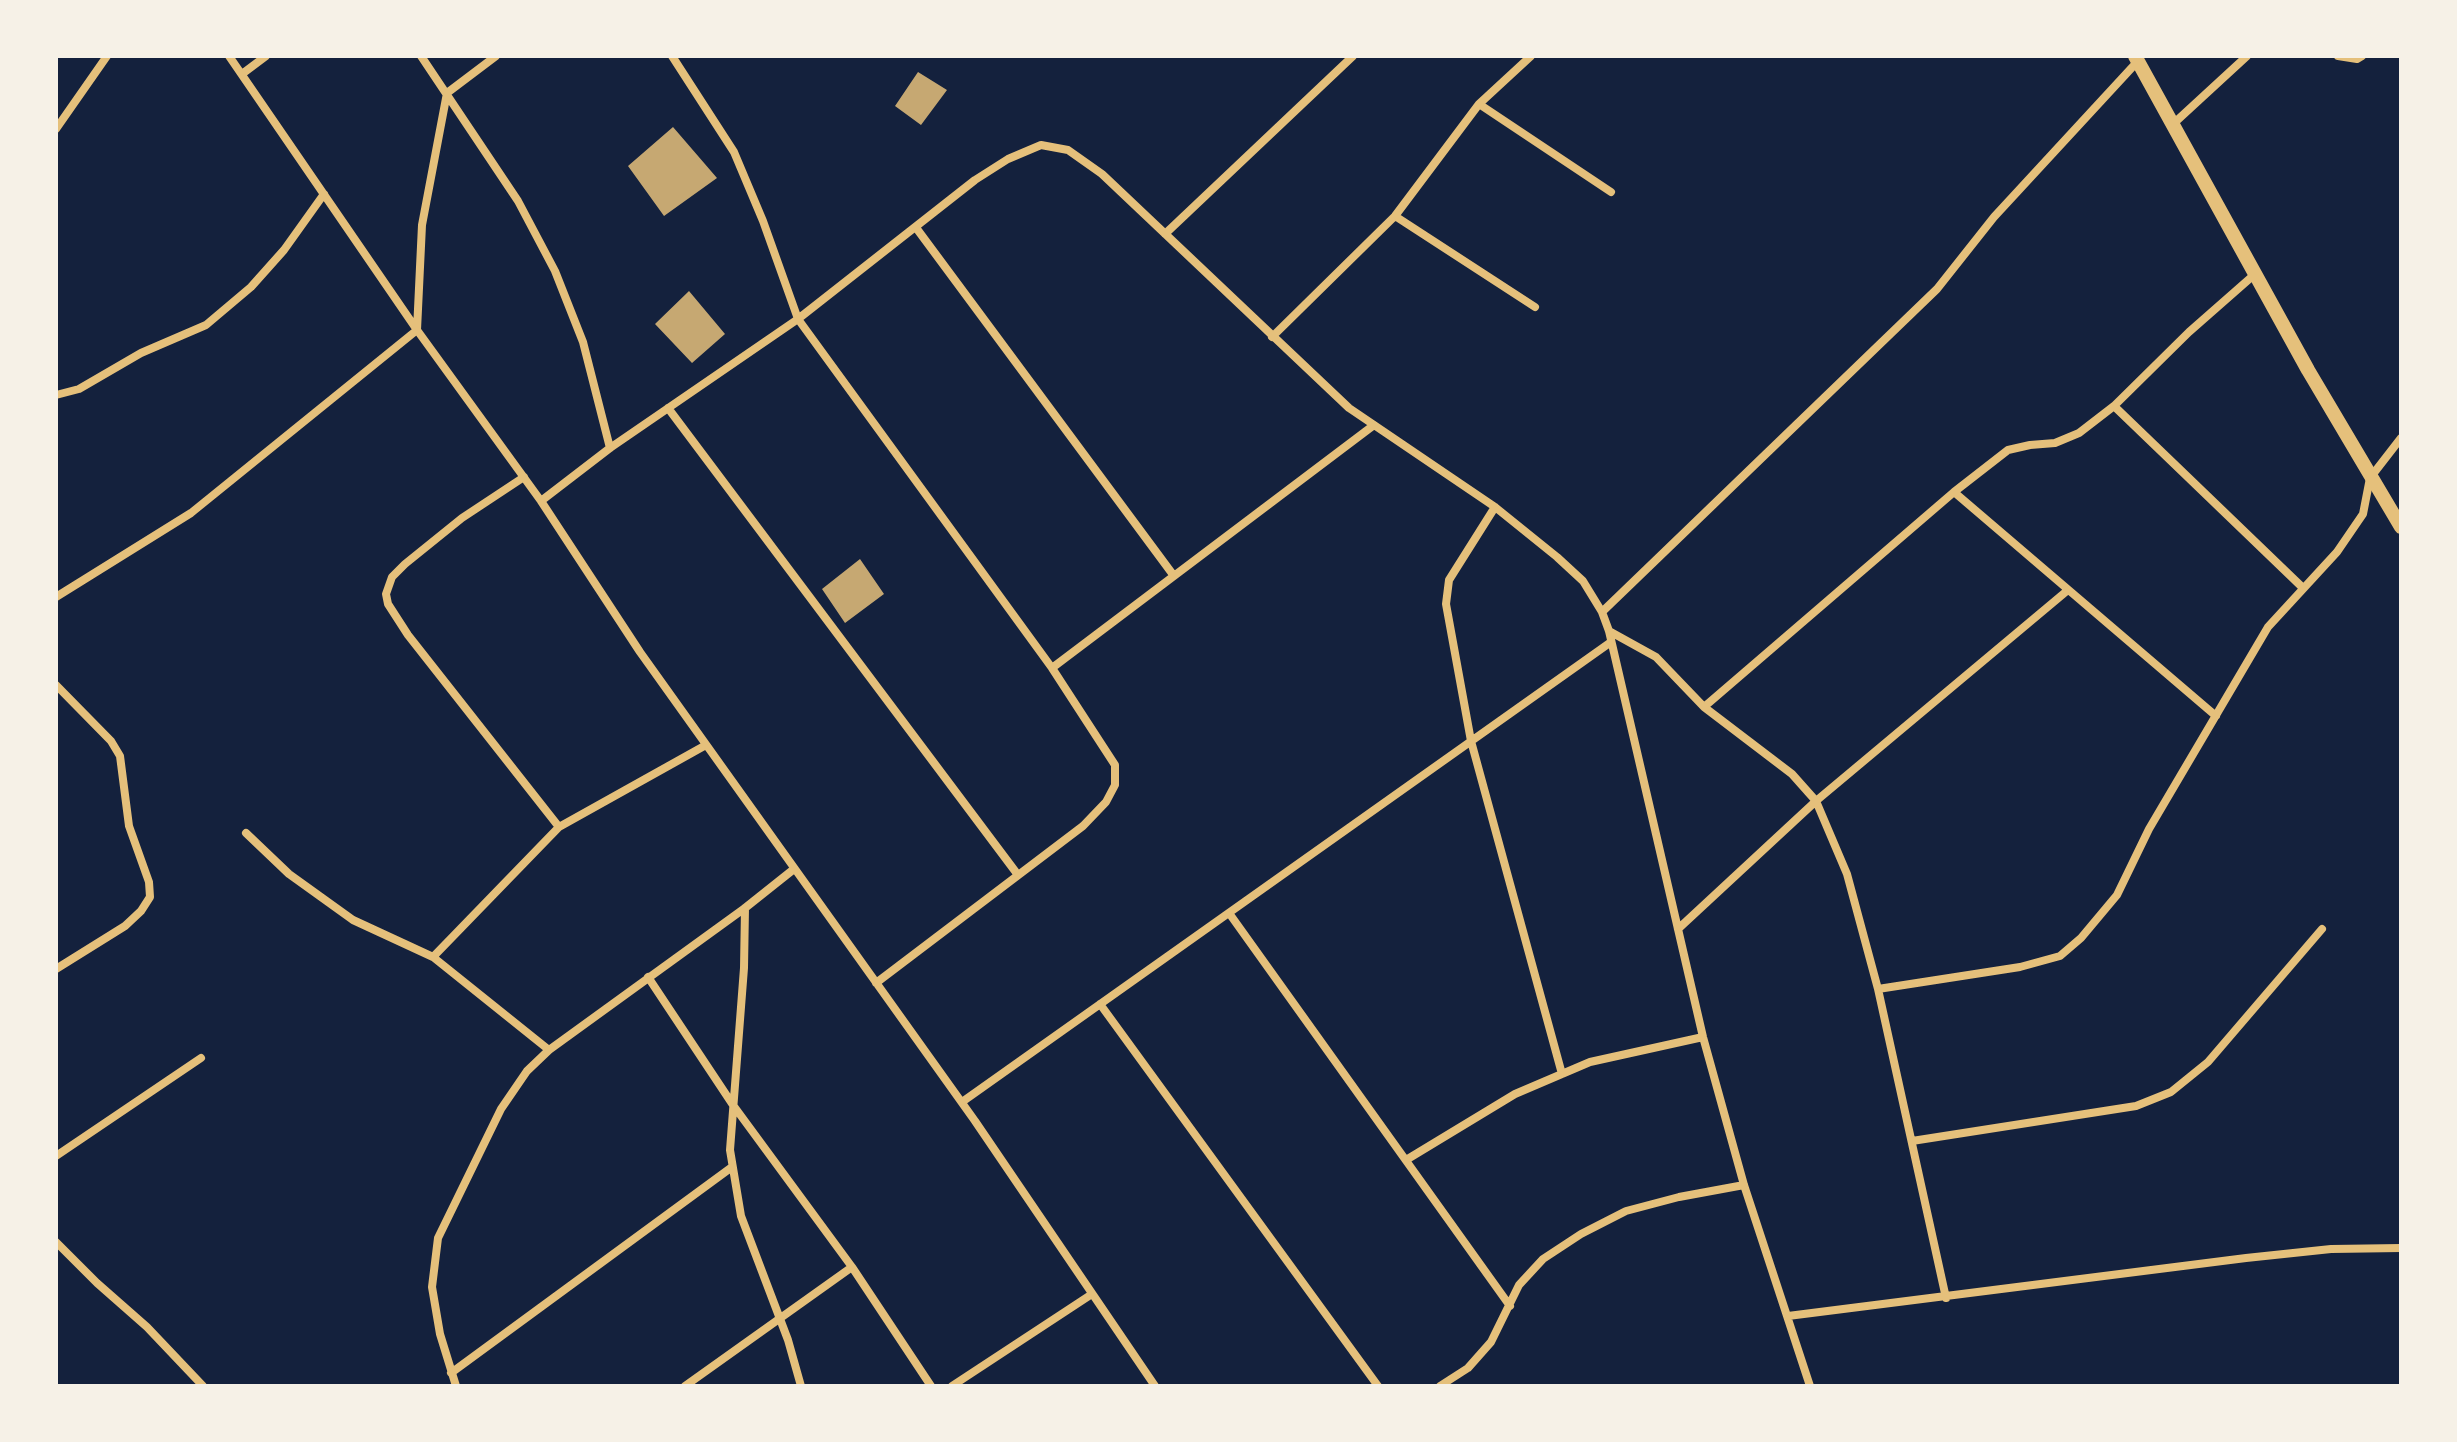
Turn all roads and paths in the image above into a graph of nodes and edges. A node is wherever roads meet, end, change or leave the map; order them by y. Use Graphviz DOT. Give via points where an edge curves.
graph roads {
  1 [pos="107,56"];
  2 [pos="229,56"];
  3 [pos="266,56"];
  4 [pos="421,56"];
  5 [pos="496,56"];
  6 [pos="672,56"];
  7 [pos="1353,56"];
  8 [pos="1515,56"];
  9 [pos="1531,56"];
  10 [pos="2247,56"];
  11 [pos="2338,56"];
  12 [pos="2362,56"];
  13 [pos="2136,58"];
  14 [pos="1522,65"];
  15 [pos="242,74"];
  16 [pos="447,93"];
  17 [pos="1479,104"];
  18 [pos="2172,125"];
  19 [pos="56,129"];
  20 [pos="1611,192"];
  21 [pos="324,194"];
  22 [pos="1395,216"];
  23 [pos="917,229"];
  24 [pos="1165,234"];
  25 [pos="2255,274"];
  26 [pos="1535,307"];
  27 [pos="798,319"];
  28 [pos="417,330"];
  29 [pos="1272,337"];
  30 [pos="56,395"];
  31 [pos="2114,406"];
  32 [pos="668,408"];
  33 [pos="1374,425"];
  34 [pos="2401,438"];
  35 [pos="610,448"];
  36 [pos="524,477"];
  37 [pos="2370,478"];
  38 [pos="1954,492"];
  39 [pos="541,501"];
  40 [pos="1495,507"];
  41 [pos="2401,527"];
  42 [pos="1174,576"];
  43 [pos="2302,587"];
  44 [pos="2068,590"];
  45 [pos="56,597"];
  46 [pos="1602,612"];
  47 [pos="1609,631"];
  48 [pos="1611,642"];
  49 [pos="1052,668"];
  50 [pos="56,685"];
  51 [pos="1704,707"];
  52 [pos="2216,716"];
  53 [pos="1471,741"];
  54 [pos="706,745"];
  55 [pos="1816,801"];
  56 [pos="559,827"];
  57 [pos="246,833"];
  58 [pos="794,869"];
  59 [pos="1018,875"];
  60 [pos="745,908"];
  61 [pos="1229,913"];
  62 [pos="1678,929"];
  63 [pos="2322,929"];
  64 [pos="433,957"];
  65 [pos="56,969"];
  66 [pos="648,977"];
  67 [pos="876,983"];
  68 [pos="1878,989"];
  69 [pos="1100,1004"];
  70 [pos="1703,1037"];
  71 [pos="549,1050"];
  72 [pos="201,1058"];
  73 [pos="1562,1074"];
  74 [pos="962,1102"];
  75 [pos="733,1105"];
  76 [pos="1912,1141"];
  77 [pos="56,1156"];
  78 [pos="1406,1160"];
  79 [pos="732,1167"];
  80 [pos="1744,1185"];
  81 [pos="56,1242"];
  82 [pos="2401,1248"];
  83 [pos="852,1267"];
  84 [pos="1092,1294"];
  85 [pos="1946,1298"];
  86 [pos="1510,1306"];
  87 [pos="1788,1316"];
  88 [pos="780,1319"];
  89 [pos="451,1373"];
  90 [pos="203,1386"];
  91 [pos="456,1386"];
  92 [pos="685,1386"];
  93 [pos="801,1386"];
  94 [pos="931,1386"];
  95 [pos="952,1386"];
  96 [pos="1155,1386"];
  97 [pos="1378,1386"];
  98 [pos="1440,1386"];
  99 [pos="1810,1386"];
  1 -- 19 [label="street"];
  2 -- 15 [label="street"];
  3 -- 15 [label="street"];
  4 -- 16 [label="street"];
  5 -- 16 [label="street"];
  6 -- 27 [label="street" via="734,152"];
  7 -- 24 [label="street"];
  8 -- 14 [label="street"];
  9 -- 14 [label="street"];
  10 -- 18 [label="street"];
  11 -- 12 [label="street"];
  13 -- 18 [label="street"];
  13 -- 46 [label="street" via="1937,289"];
  14 -- 17 [label="street"];
  15 -- 21 [label="street"];
  16 -- 28 [label="street" via="422,225"];
  16 -- 35 [label="street" via="518,201 555,271 583,342"];
  17 -- 20 [label="street"];
  17 -- 22 [label="street"];
  18 -- 25 [label="street"];
  21 -- 28 [label="street"];
  21 -- 30 [label="street" via="251,287 206,325 141,353 79,389"];
  22 -- 26 [label="street"];
  22 -- 29 [label="street"];
  23 -- 24 [label="street" via="975,180 1041,145 1068,150 1102,174"];
  23 -- 27 [label="street"];
  23 -- 42 [label="street"];
  24 -- 29 [label="street"];
  25 -- 31 [label="street"];
  25 -- 37 [label="street"];
  27 -- 32 [label="street"];
  27 -- 49 [label="street"];
  28 -- 36 [label="street"];
  28 -- 45 [label="street" via="191,513"];
  29 -- 33 [label="street"];
  31 -- 38 [label="street" via="2079,433 2055,443 2008,450"];
  31 -- 43 [label="street"];
  32 -- 35 [label="street"];
  32 -- 59 [label="street"];
  33 -- 40 [label="street"];
  33 -- 42 [label="street"];
  34 -- 37 [label="street"];
  35 -- 39 [label="street"];
  36 -- 39 [label="street"];
  36 -- 56 [label="street" via="405,564 392,577 386,594 408,635"];
  37 -- 41 [label="street"];
  37 -- 43 [label="street" via="2363,514 2337,552"];
  38 -- 44 [label="street"];
  38 -- 51 [label="street"];
  39 -- 54 [label="street"];
  40 -- 46 [label="street" via="1583,581"];
  40 -- 53 [label="street" via="1449,580 1446,604"];
  42 -- 49 [label="street"];
  43 -- 52 [label="street" via="2268,627"];
  44 -- 52 [label="street"];
  44 -- 55 [label="street"];
  46 -- 47 [label="street"];
  47 -- 48 [label="street"];
  47 -- 51 [label="street" via="1656,657"];
  48 -- 53 [label="street"];
  48 -- 62 [label="street"];
  49 -- 59 [label="street" via="1115,765 1115,785 1083,826"];
  50 -- 65 [label="street" via="120,756 129,826 150,897 125,926"];
  51 -- 55 [label="street" via="1792,774"];
  52 -- 68 [label="street" via="2117,895 2060,956"];
  53 -- 61 [label="street"];
  53 -- 73 [label="street"];
  54 -- 56 [label="street"];
  54 -- 58 [label="street"];
  55 -- 62 [label="street"];
  55 -- 68 [label="street" via="1847,874"];
  56 -- 64 [label="street"];
  57 -- 64 [label="street" via="289,874 353,920"];
  58 -- 60 [label="street"];
  58 -- 67 [label="street"];
  59 -- 67 [label="street"];
  60 -- 66 [label="street"];
  60 -- 75 [label="street"];
  61 -- 69 [label="street"];
  61 -- 78 [label="street"];
  62 -- 70 [label="street"];
  63 -- 76 [label="street" via="2208,1062 2171,1092 2136,1106"];
  64 -- 71 [label="street"];
  66 -- 71 [label="street"];
  66 -- 75 [label="street"];
  67 -- 74 [label="street"];
  68 -- 76 [label="street"];
  69 -- 74 [label="street"];
  69 -- 97 [label="street"];
  70 -- 73 [label="street" via="1590,1062"];
  70 -- 80 [label="street"];
  71 -- 89 [label="street" via="501,1109 438,1238 432,1287"];
  72 -- 77 [label="street"];
  73 -- 78 [label="street" via="1515,1094"];
  74 -- 84 [label="street"];
  75 -- 79 [label="street"];
  75 -- 83 [label="street"];
  76 -- 85 [label="street"];
  78 -- 86 [label="street"];
  79 -- 88 [label="street" via="741,1216"];
  79 -- 89 [label="street"];
  80 -- 86 [label="street" via="1626,1211 1581,1234 1543,1259 1519,1285"];
  80 -- 87 [label="street"];
  81 -- 90 [label="street"];
  82 -- 85 [label="street" via="2246,1258"];
  83 -- 88 [label="street"];
  83 -- 94 [label="street"];
  84 -- 95 [label="street"];
  84 -- 96 [label="street"];
  85 -- 87 [label="street"];
  86 -- 98 [label="street" via="1491,1342 1468,1368"];
  87 -- 99 [label="street"];
  88 -- 92 [label="street"];
  88 -- 93 [label="street"];
  89 -- 91 [label="street"];
}
